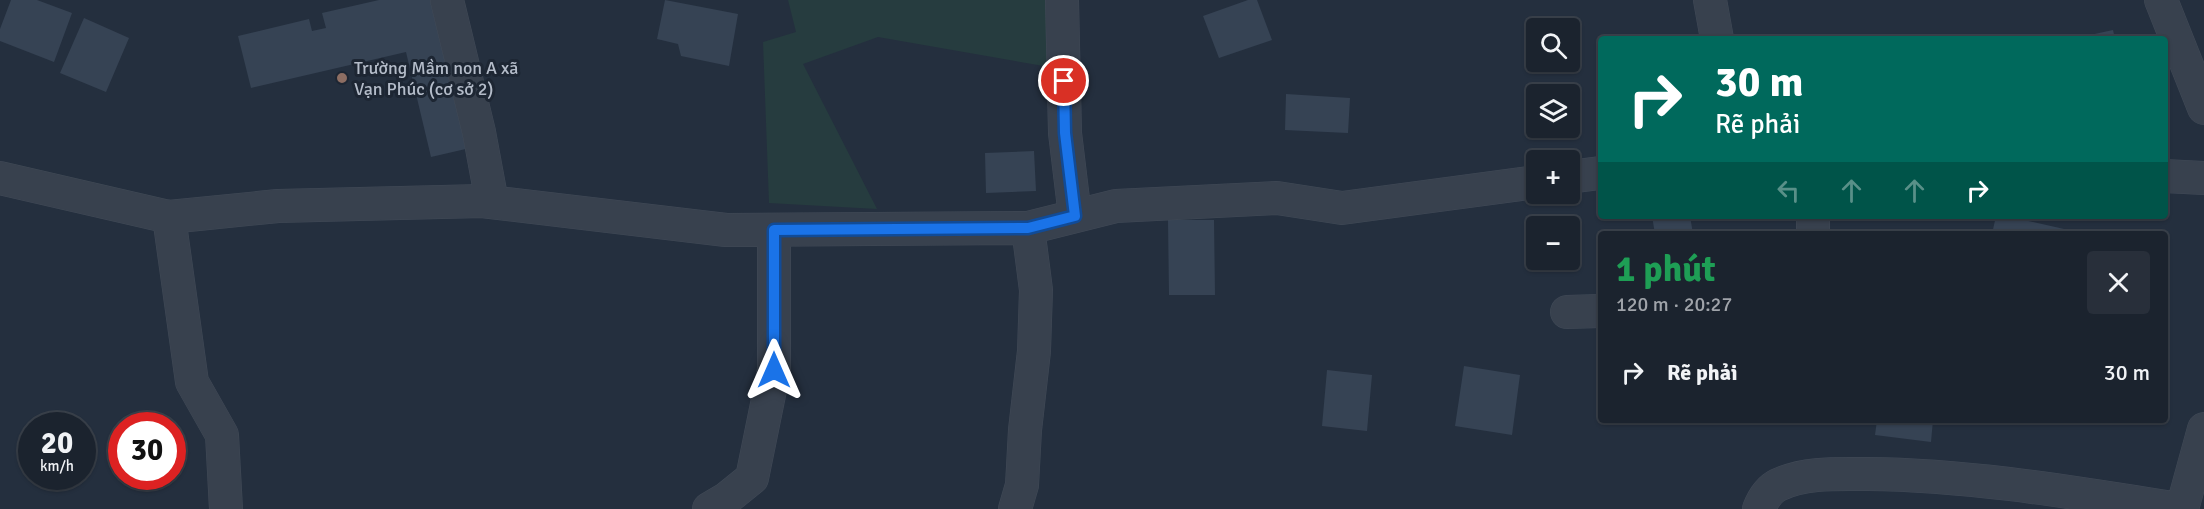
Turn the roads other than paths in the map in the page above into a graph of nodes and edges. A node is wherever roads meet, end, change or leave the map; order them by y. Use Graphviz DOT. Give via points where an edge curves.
graph roads {
  1 [pos="447,0"];
  2 [pos="1062,0"];
  3 [pos="1710,0"];
  4 [pos="2161,0"];
  5 [pos="1716,36"];
  6 [pos="2204,108"];
  7 [pos="1598,173"];
  8 [pos="1580,176"];
  9 [pos="2168,176"];
  10 [pos="0,178"];
  11 [pos="2204,178"];
  12 [pos="1526,183"];
  13 [pos="492,202"];
  14 [pos="1075,216"];
  15 [pos="169,217"];
  16 [pos="1028,228"];
  17 [pos="774,230"];
  18 [pos="1598,311"];
  19 [pos="1567,312"];
  20 [pos="2204,429"];
  21 [pos="226,509"];
  22 [pos="709,509"];
  23 [pos="1015,509"];
  24 [pos="1759,509"];
  25 [pos="2181,509"];
  1 -- 13 [label="street"];
  2 -- 14 [label="street" via="1065,133"];
  3 -- 5 [label="street"];
  4 -- 6 [label="street"];
  7 -- 8 [label="street"];
  9 -- 11 [label="street"];
  10 -- 15 [label="street"];
  12 -- 14 [label="street" via="1342,207 1277,198 1116,206"];
  13 -- 15 [label="street" via="278,206"];
  13 -- 17 [label="street" via="726,230"];
  14 -- 16 [label="street"];
  15 -- 21 [label="street" via="192,382 222,435"];
  16 -- 17 [label="street"];
  16 -- 23 [label="street" via="1036,290 1034,351 1022,485"];
  17 -- 22 [label="street" via="774,370 752,478"];
  18 -- 19 [label="street"];
  20 -- 25 [label="street"];
  24 -- 25 [label="street" via="1769,491 1801,477 1908,474 2027,486"];
}
